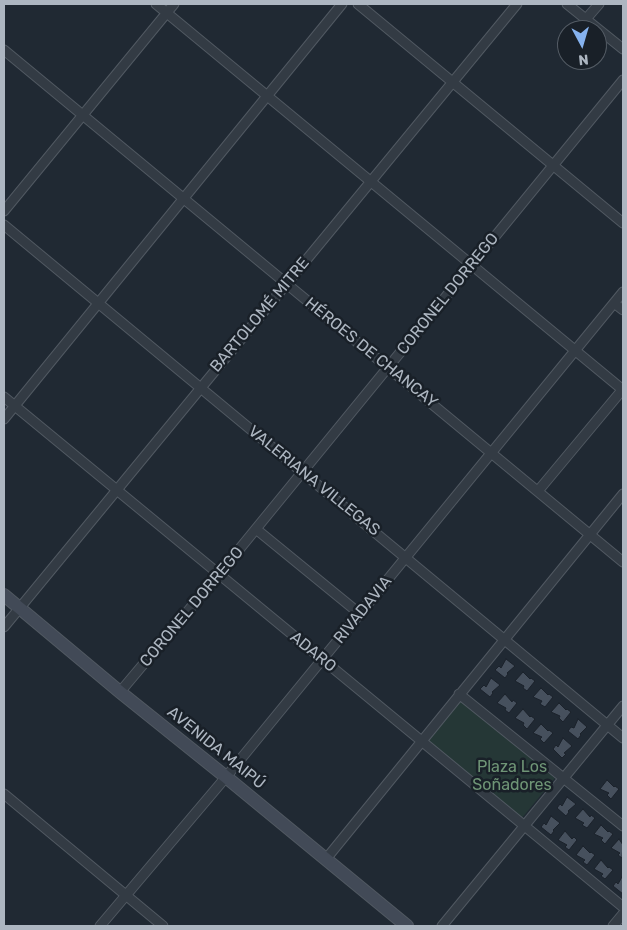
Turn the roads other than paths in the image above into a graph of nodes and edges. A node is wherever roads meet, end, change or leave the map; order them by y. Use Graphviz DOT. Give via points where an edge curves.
graph roads {
  1 [pos="156,4"];
  2 [pos="174,4"];
  3 [pos="342,4"];
  4 [pos="358,4"];
  5 [pos="517,4"];
  6 [pos="567,4"];
  7 [pos="599,4"];
  8 [pos="167,12"];
  9 [pos="586,19"];
  10 [pos="623,49"];
  11 [pos="4,50"];
  12 [pos="623,80"];
  13 [pos="452,83"];
  14 [pos="267,96"];
  15 [pos="83,114"];
  16 [pos="554,165"];
  17 [pos="370,182"];
  18 [pos="184,198"];
  19 [pos="4,211"];
  20 [pos="623,223"];
  21 [pos="4,225"];
  22 [pos="472,265"];
  23 [pos="286,284"];
  24 [pos="623,292"];
  25 [pos="98,303"];
  26 [pos="614,303"];
  27 [pos="623,310"];
  28 [pos="575,350"];
  29 [pos="388,367"];
  30 [pos="200,388"];
  31 [pos="623,390"];
  32 [pos="4,397"];
  33 [pos="14,405"];
  34 [pos="4,419"];
  35 [pos="492,452"];
  36 [pos="303,472"];
  37 [pos="117,490"];
  38 [pos="538,491"];
  39 [pos="623,494"];
  40 [pos="256,529"];
  41 [pos="590,534"];
  42 [pos="406,557"];
  43 [pos="623,562"];
  44 [pos="219,574"];
  45 [pos="4,595"];
  46 [pos="19,608"];
  47 [pos="360,614"];
  48 [pos="4,626"];
  49 [pos="505,639"];
  50 [pos="323,659"];
  51 [pos="120,692"];
  52 [pos="459,694"];
  53 [pos="623,706"];
  54 [pos="607,725"];
  55 [pos="623,738"];
  56 [pos="421,740"];
  57 [pos="226,776"];
  58 [pos="564,778"];
  59 [pos="4,794"];
  60 [pos="525,826"];
  61 [pos="623,826"];
  62 [pos="326,859"];
  63 [pos="126,896"];
  64 [pos="623,907"];
  65 [pos="623,914"];
  66 [pos="100,926"];
  67 [pos="163,926"];
  68 [pos="406,926"];
  69 [pos="442,926"];
  70 [pos="613,926"];
  1 -- 8 [label="street"];
  2 -- 8 [label="street"];
  3 -- 14 [label="street"];
  4 -- 13 [label="street"];
  5 -- 13 [label="street, BARTOLOMÉ MITRE"];
  6 -- 9 [label="street"];
  7 -- 9 [label="street"];
  8 -- 14 [label="street"];
  8 -- 15 [label="street"];
  9 -- 10 [label="street"];
  11 -- 15 [label="street, HÉROES DE CHANCAY"];
  12 -- 16 [label="street, CORONEL DORREGO"];
  13 -- 16 [label="street"];
  13 -- 17 [label="street, BARTOLOMÉ MITRE"];
  14 -- 17 [label="street"];
  14 -- 18 [label="street"];
  15 -- 18 [label="street, HÉROES DE CHANCAY"];
  15 -- 19 [label="street"];
  16 -- 20 [label="street"];
  16 -- 22 [label="street, CORONEL DORREGO"];
  17 -- 22 [label="street"];
  17 -- 23 [label="street, BARTOLOMÉ MITRE"];
  18 -- 23 [label="street, HÉROES DE CHANCAY"];
  18 -- 25 [label="street"];
  21 -- 25 [label="street, VALERIANA VILLEGAS"];
  22 -- 28 [label="street"];
  22 -- 29 [label="street, CORONEL DORREGO"];
  23 -- 29 [label="street, HÉROES DE CHANCAY"];
  23 -- 30 [label="street, BARTOLOMÉ MITRE"];
  24 -- 26 [label="street, RIVADAVIA"];
  25 -- 30 [label="street, VALERIANA VILLEGAS"];
  25 -- 33 [label="street"];
  26 -- 27 [label="street"];
  26 -- 28 [label="street, RIVADAVIA"];
  28 -- 31 [label="street"];
  28 -- 35 [label="street, RIVADAVIA"];
  29 -- 35 [label="street, HÉROES DE CHANCAY"];
  29 -- 36 [label="street, CORONEL DORREGO"];
  30 -- 36 [label="street, VALERIANA VILLEGAS"];
  30 -- 37 [label="street, BARTOLOMÉ MITRE"];
  31 -- 38 [label="street"];
  32 -- 33 [label="street, ADARO"];
  33 -- 34 [label="street"];
  33 -- 37 [label="street, ADARO"];
  35 -- 38 [label="street, HÉROES DE CHANCAY"];
  35 -- 42 [label="street, RIVADAVIA"];
  36 -- 40 [label="street, CORONEL DORREGO"];
  36 -- 42 [label="street, VALERIANA VILLEGAS"];
  37 -- 44 [label="street, ADARO"];
  37 -- 46 [label="street, BARTOLOMÉ MITRE"];
  38 -- 41 [label="street, HÉROES DE CHANCAY"];
  39 -- 41 [label="street"];
  40 -- 44 [label="street, CORONEL DORREGO"];
  40 -- 47 [label="street"];
  41 -- 43 [label="street, HÉROES DE CHANCAY"];
  41 -- 49 [label="street"];
  42 -- 47 [label="street, RIVADAVIA"];
  42 -- 49 [label="street, VALERIANA VILLEGAS"];
  44 -- 50 [label="street, ADARO"];
  44 -- 51 [label="street, CORONEL DORREGO"];
  45 -- 46 [label="main road, AVENIDA MAIPÚ"];
  46 -- 48 [label="street, BARTOLOMÉ MITRE"];
  46 -- 51 [label="main road, AVENIDA MAIPÚ"];
  47 -- 50 [label="street, RIVADAVIA"];
  49 -- 52 [label="street"];
  49 -- 54 [label="street, VALERIANA VILLEGAS"];
  50 -- 56 [label="street, ADARO"];
  50 -- 57 [label="street, RIVADAVIA"];
  51 -- 57 [label="main road, AVENIDA MAIPÚ"];
  52 -- 56 [label="street"];
  52 -- 58 [label="street"];
  53 -- 54 [label="street"];
  54 -- 55 [label="street, VALERIANA VILLEGAS"];
  54 -- 58 [label="street"];
  56 -- 60 [label="street, ADARO"];
  56 -- 62 [label="street"];
  57 -- 62 [label="main road, AVENIDA MAIPÚ"];
  57 -- 63 [label="street, RIVADAVIA"];
  58 -- 60 [label="street"];
  58 -- 61 [label="street"];
  59 -- 63 [label="street"];
  60 -- 64 [label="street, ADARO"];
  60 -- 69 [label="street"];
  62 -- 68 [label="main road, AVENIDA MAIPÚ"];
  63 -- 66 [label="street, RIVADAVIA"];
  63 -- 67 [label="street"];
  65 -- 70 [label="street"];
}
